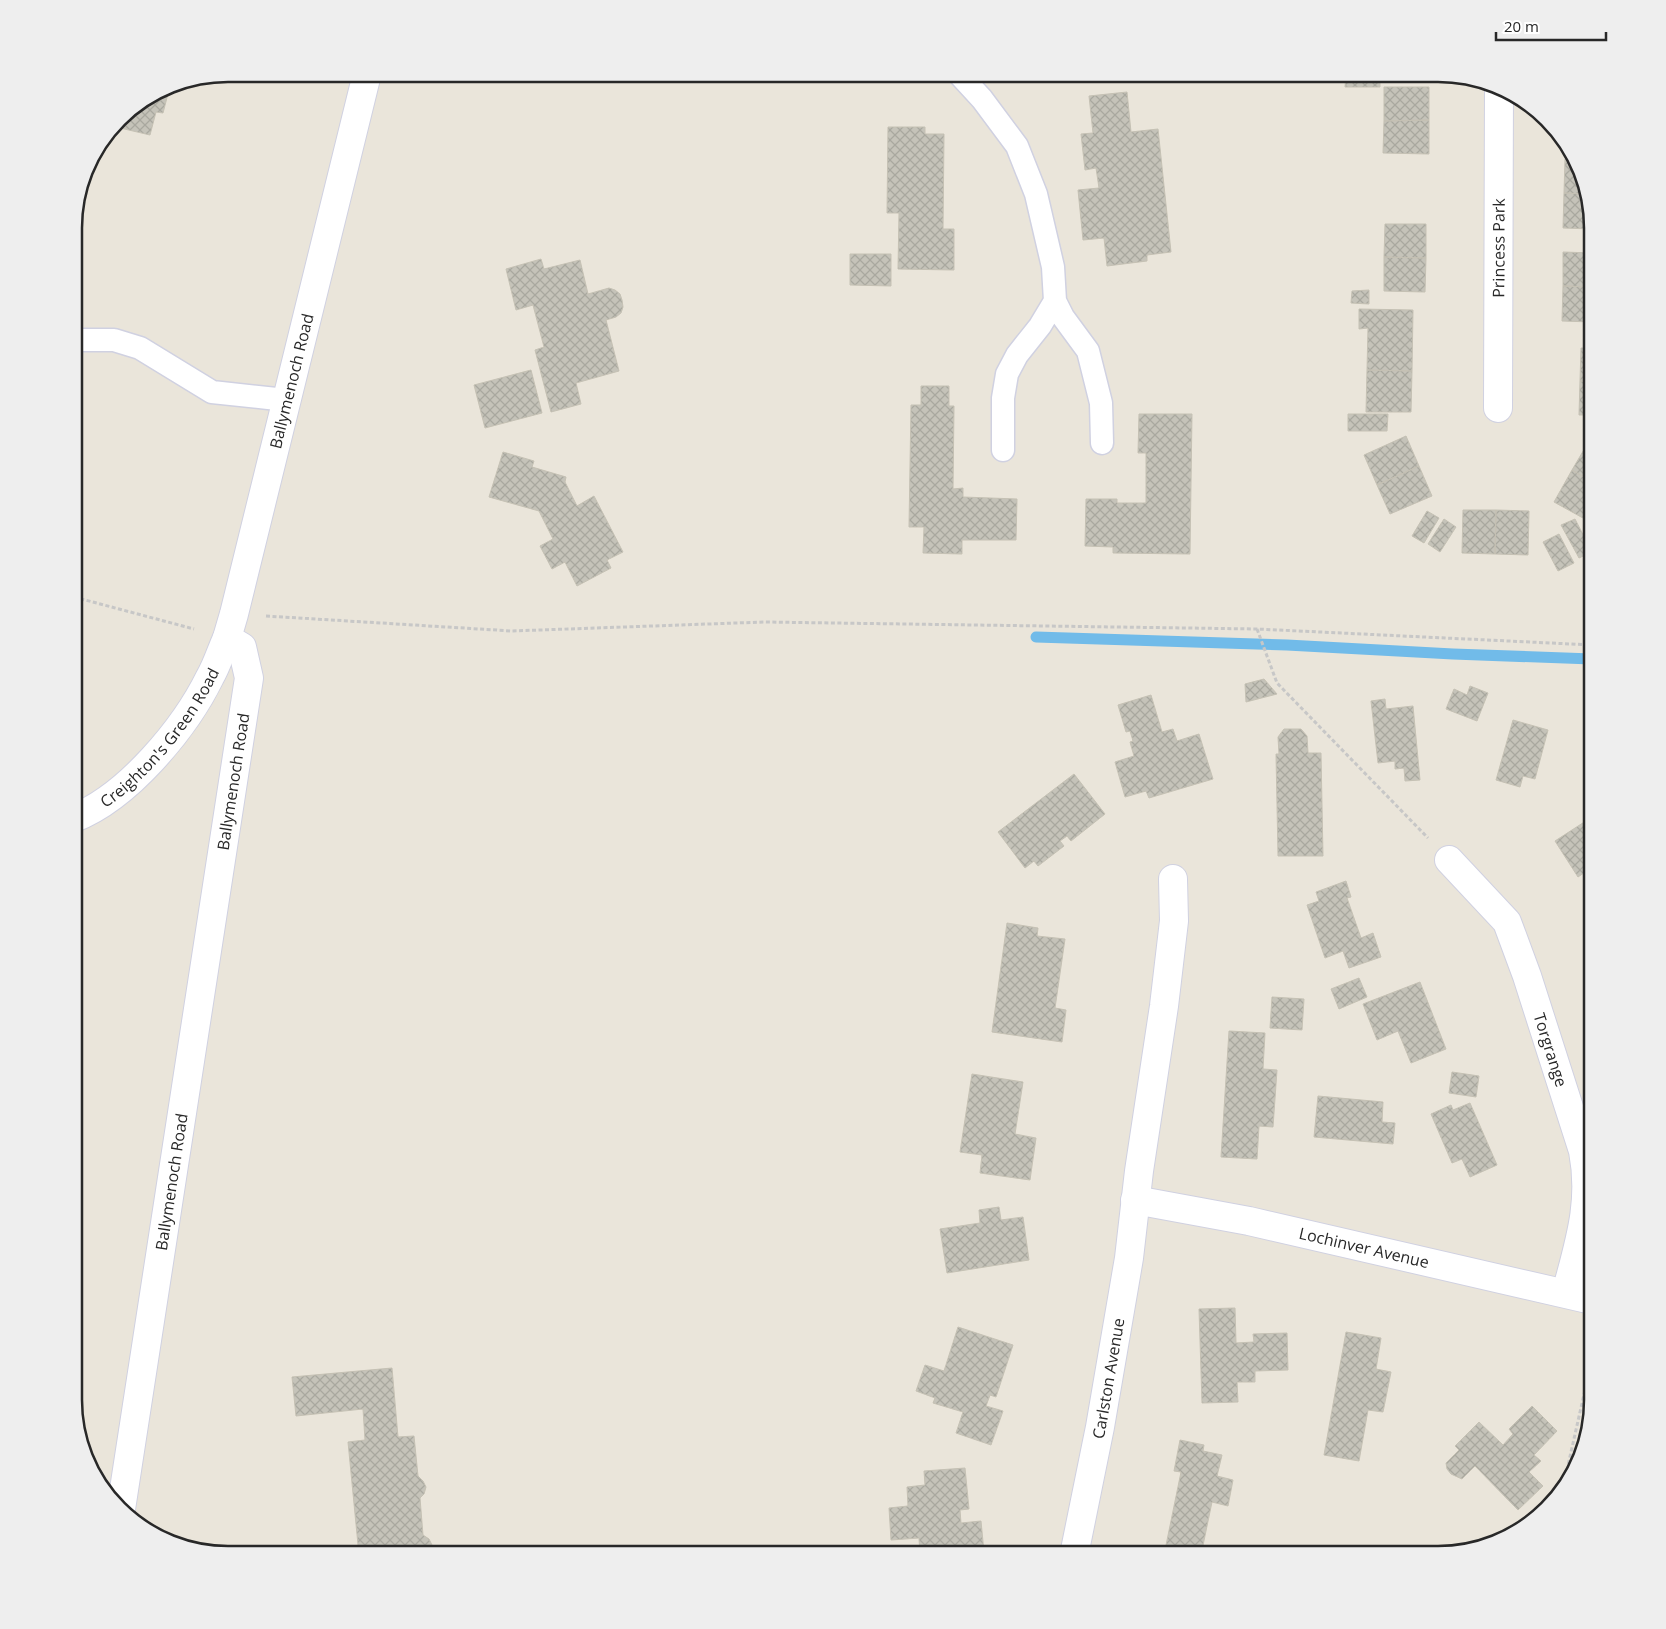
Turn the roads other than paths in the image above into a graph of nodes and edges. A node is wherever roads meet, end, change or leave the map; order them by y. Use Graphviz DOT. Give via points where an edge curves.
graph roads {
  1 [pos="365,82"];
  2 [pos="968,83"];
  3 [pos="1499,97"];
  4 [pos="1055,301"];
  5 [pos="83,340"];
  6 [pos="286,400"];
  7 [pos="1498,408"];
  8 [pos="1102,443"];
  9 [pos="1003,450"];
  10 [pos="230,626"];
  11 [pos="82,814"];
  12 [pos="1449,860"];
  13 [pos="1173,879"];
  14 [pos="1583,1150"];
  15 [pos="1135,1200"];
  16 [pos="1583,1225"];
  17 [pos="1566,1293"];
  18 [pos="1583,1298"];
  19 [pos="122,1501"];
  20 [pos="1076,1546"];
  1 -- 6 [label="street, Ballymenoch Road"];
  2 -- 4 [label="lane" via="1017,146 1036,194 1053,267"];
  3 -- 7 [label="street, Princess Park"];
  4 -- 8 [label="lane" via="1088,351 1100,403"];
  4 -- 9 [label="lane" via="1007,374 1003,398"];
  5 -- 6 [label="lane" via="114,340 140,348 212,392"];
  6 -- 10 [label="street, Ballymenoch Road"];
  10 -- 11 [label="street, Creighton's Green Road" via="210,678 156,756 114,796"];
  10 -- 19 [label="street, Ballymenoch Road" via="242,647 249,678"];
  12 -- 14 [label="street, Torgrange" via="1507,922"];
  13 -- 15 [label="street, Carlston Avenue" via="1174,921 1164,1006"];
  15 -- 17 [label="street, Lochinver Avenue" via="1249,1221"];
  15 -- 20 [label="street, Carlston Avenue" via="1113,1352"];
  16 -- 17 [label="street, Torgrange"];
  17 -- 18 [label="street, Lochinver Avenue"];
}
